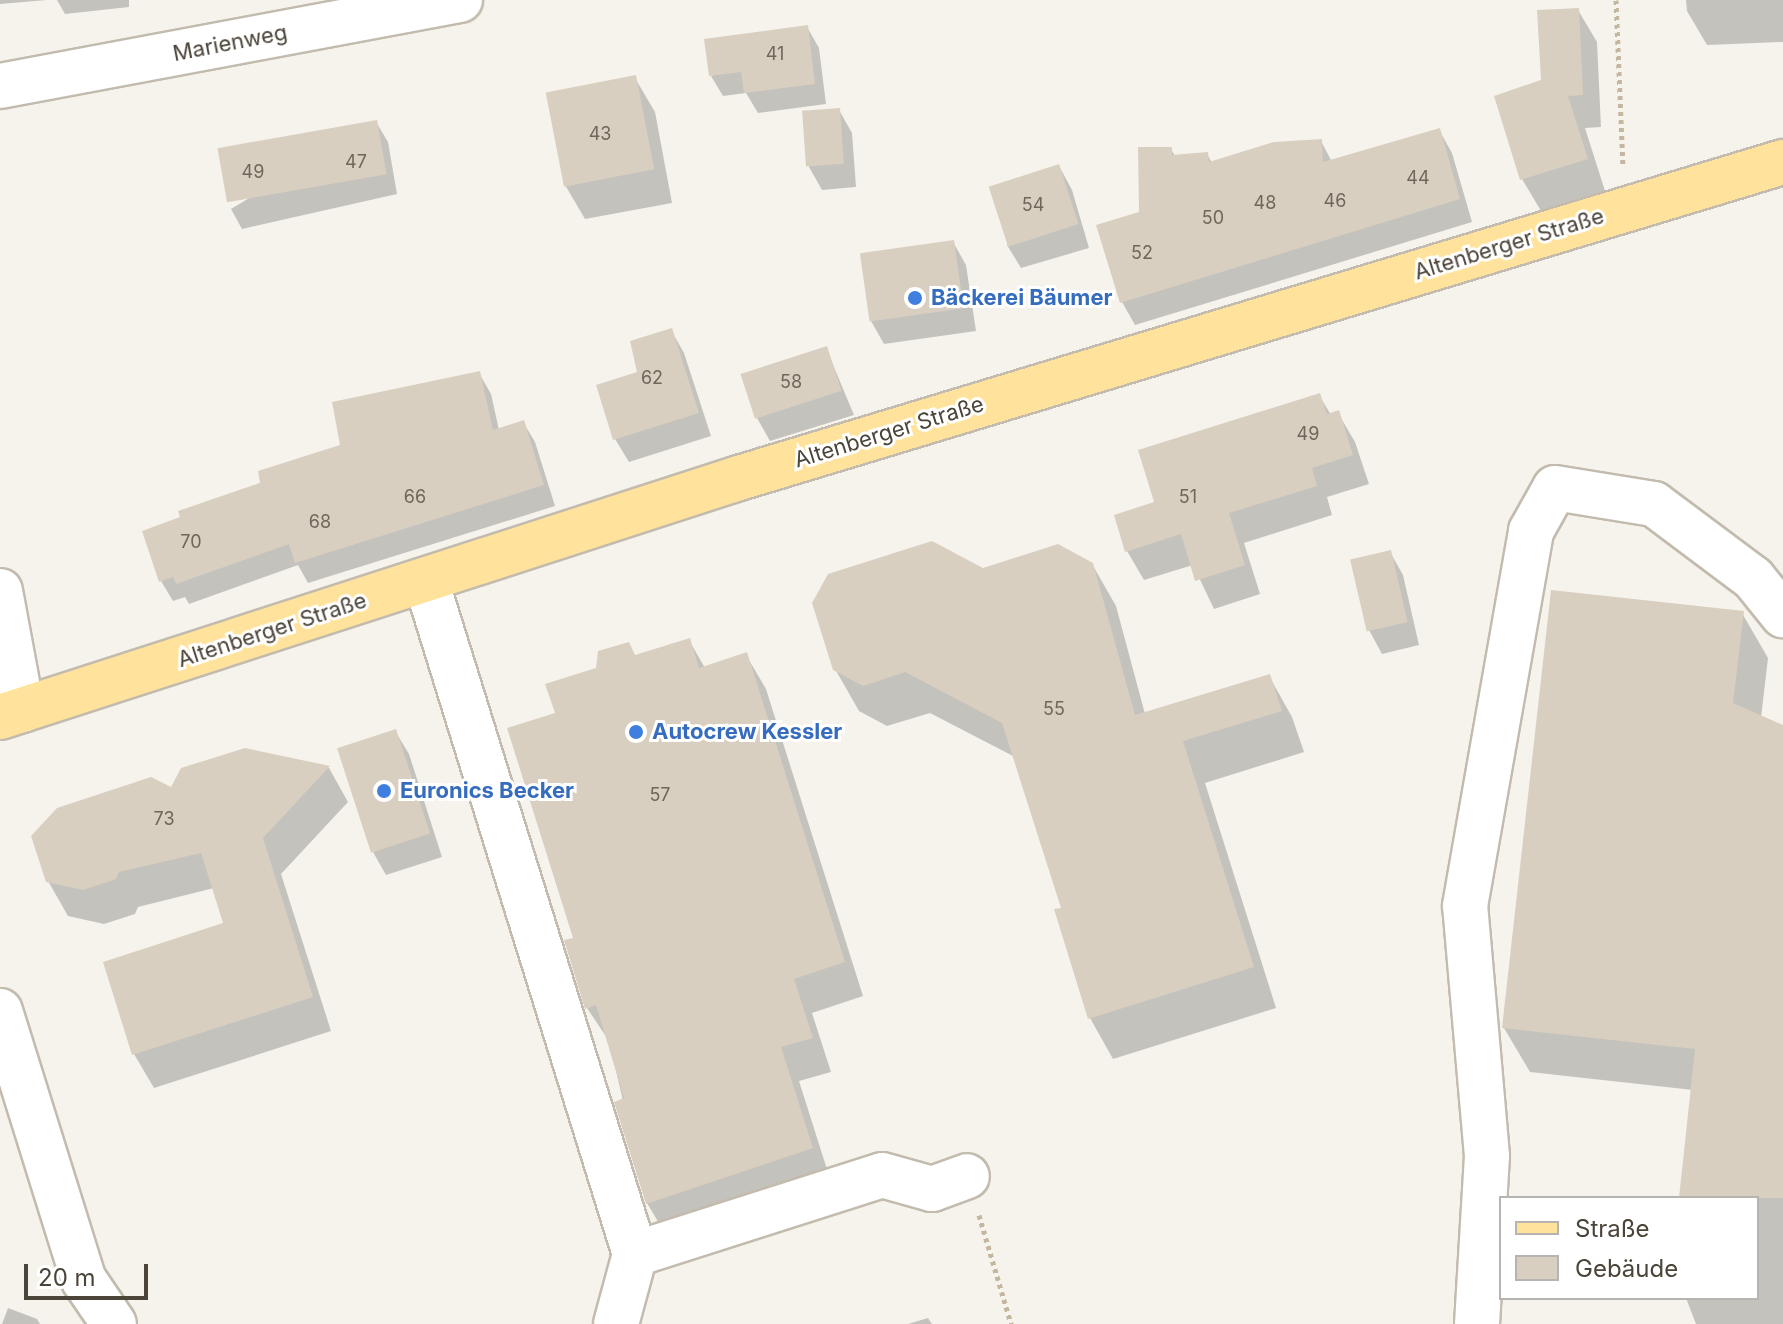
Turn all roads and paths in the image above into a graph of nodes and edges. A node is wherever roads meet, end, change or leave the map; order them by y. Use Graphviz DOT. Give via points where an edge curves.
graph roads {
  1 [pos="460,0"];
  2 [pos="1616,0"];
  3 [pos="0,86"];
  4 [pos="1783,162"];
  5 [pos="1624,210"];
  6 [pos="426,581"];
  7 [pos="0,591"];
  8 [pos="1783,615"];
  9 [pos="11,713"];
  10 [pos="0,1011"];
  11 [pos="971,1189"];
  12 [pos="635,1254"];
  13 [pos="114,1324"];
  14 [pos="616,1324"];
  15 [pos="1011,1324"];
  16 [pos="1477,1324"];
  1 -- 3 [label="street, Marienweg"];
  2 -- 5 [label="path"];
  4 -- 5 [label="main road, Altenberger Straße"];
  5 -- 6 [label="main road, Altenberger Straße" via="739,478"];
  6 -- 9 [label="main road, Altenberger Straße"];
  6 -- 12 [label="street"];
  7 -- 9 [label="street"];
  8 -- 16 [label="street" via="1753,578 1654,504 1555,488 1531,531 1465,906 1487,1156"];
  10 -- 13 [label="street" via="84,1280"];
  11 -- 12 [label="street" via="932,1189 882,1175"];
  11 -- 15 [label="path"];
  12 -- 14 [label="street"];
}
